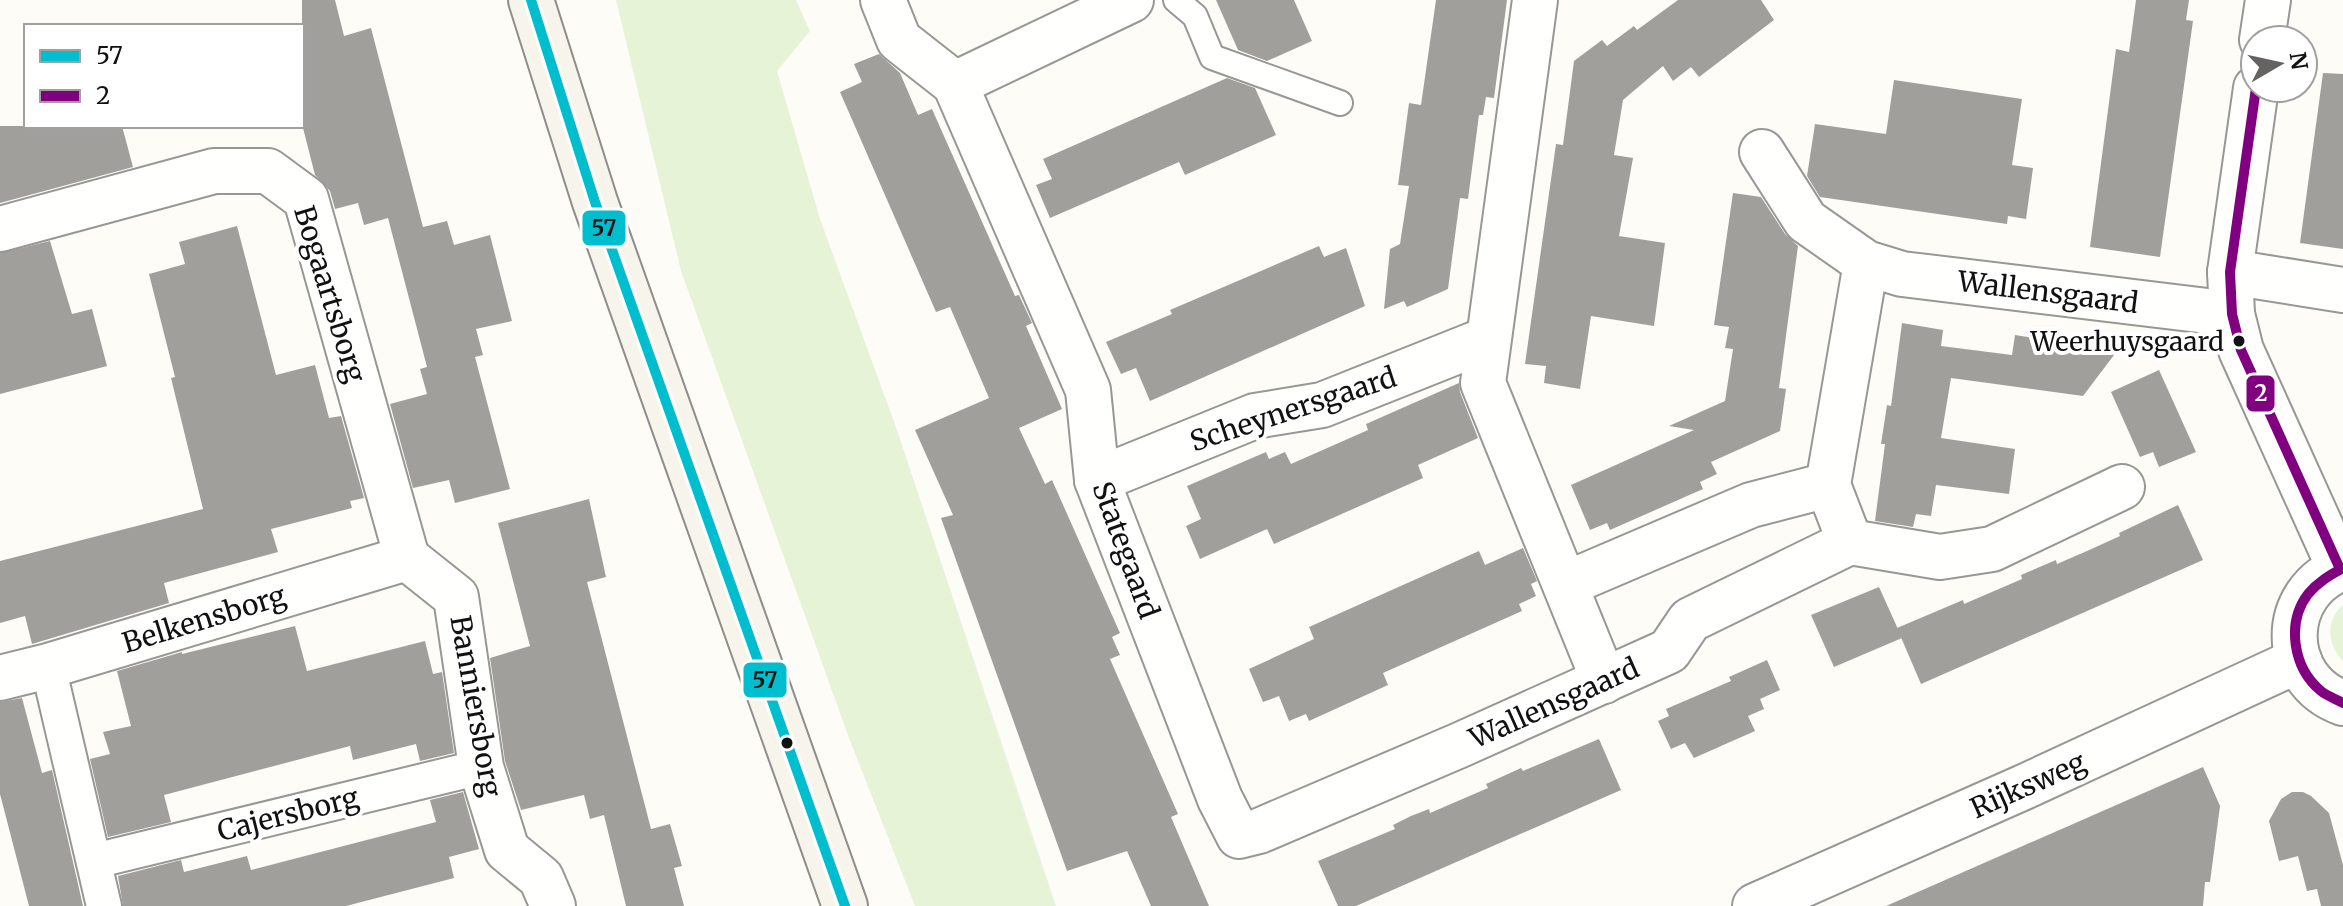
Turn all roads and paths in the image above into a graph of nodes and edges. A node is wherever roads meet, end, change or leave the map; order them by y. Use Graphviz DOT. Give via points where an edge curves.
graph roads {
  1 [pos="531,0"];
  2 [pos="883,0"];
  3 [pos="1131,0"];
  4 [pos="1176,0"];
  5 [pos="1535,0"];
  6 [pos="2268,0"];
  7 [pos="2264,24"];
  8 [pos="955,84"];
  9 [pos="1340,103"];
  10 [pos="2254,104"];
  11 [pos="1762,152"];
  12 [pos="0,229"];
  13 [pos="1866,263"];
  14 [pos="2343,290"];
  15 [pos="2231,293"];
  16 [pos="1488,339"];
  17 [pos="1097,480"];
  18 [pos="1828,485"];
  19 [pos="2122,487"];
  20 [pos="1850,542"];
  21 [pos="407,558"];
  22 [pos="2341,568"];
  23 [pos="1566,584"];
  24 [pos="2299,660"];
  25 [pos="48,666"];
  26 [pos="0,678"];
  27 [pos="1604,681"];
  28 [pos="2343,703"];
  29 [pos="481,767"];
  30 [pos="1239,836"];
  31 [pos="94,861"];
  32 [pos="104,906"];
  33 [pos="553,906"];
  34 [pos="845,906"];
  35 [pos="1755,906"];
  1 -- 34 [label="main road" via="595,202"];
  2 -- 8 [label="street, Stategaard" via="899,40"];
  3 -- 8 [label="street"];
  4 -- 9 [label="lane" via="1195,16 1212,57"];
  5 -- 16 [label="street"];
  6 -- 7 [label="street"];
  8 -- 17 [label="street, Stategaard" via="1088,390"];
  10 -- 15 [label="street"];
  11 -- 13 [label="street, Wallensgaard" via="1806,221"];
  12 -- 21 [label="street, Bogaartsborg" via="214,171 268,171 306,199"];
  13 -- 15 [label="street, Wallensgaard" via="1902,274"];
  13 -- 18 [label="street"];
  14 -- 15 [label="street, Wallensgaard"];
  15 -- 22 [label="street" via="2241,350"];
  16 -- 17 [label="street, Scheynersgaard" via="1322,405 1255,416"];
  16 -- 23 [label="street" via="1483,383"];
  17 -- 30 [label="street, Stategaard"];
  18 -- 20 [label="street"];
  18 -- 23 [label="street" via="1751,505"];
  19 -- 20 [label="street" via="1992,549 1940,557"];
  20 -- 27 [label="street, Wallensgaard" via="1690,620 1669,651"];
  21 -- 25 [label="street, Belkensborg"];
  21 -- 29 [label="street, Banniersborg" via="456,597"];
  22 -- 24 [label="street" via="2315,585 2298,611 2294,632"];
  23 -- 27 [label="street"];
  24 -- 28 [label="street" via="2321,691"];
  24 -- 35 [label="street, Rijksweg"];
  25 -- 26 [label="street, Belkensborg"];
  25 -- 31 [label="street"];
  27 -- 30 [label="street, Wallensgaard"];
  29 -- 31 [label="street, Cajersborg"];
  29 -- 33 [label="street, Banniersborg" via="507,850 541,878"];
  31 -- 32 [label="street"];
}
